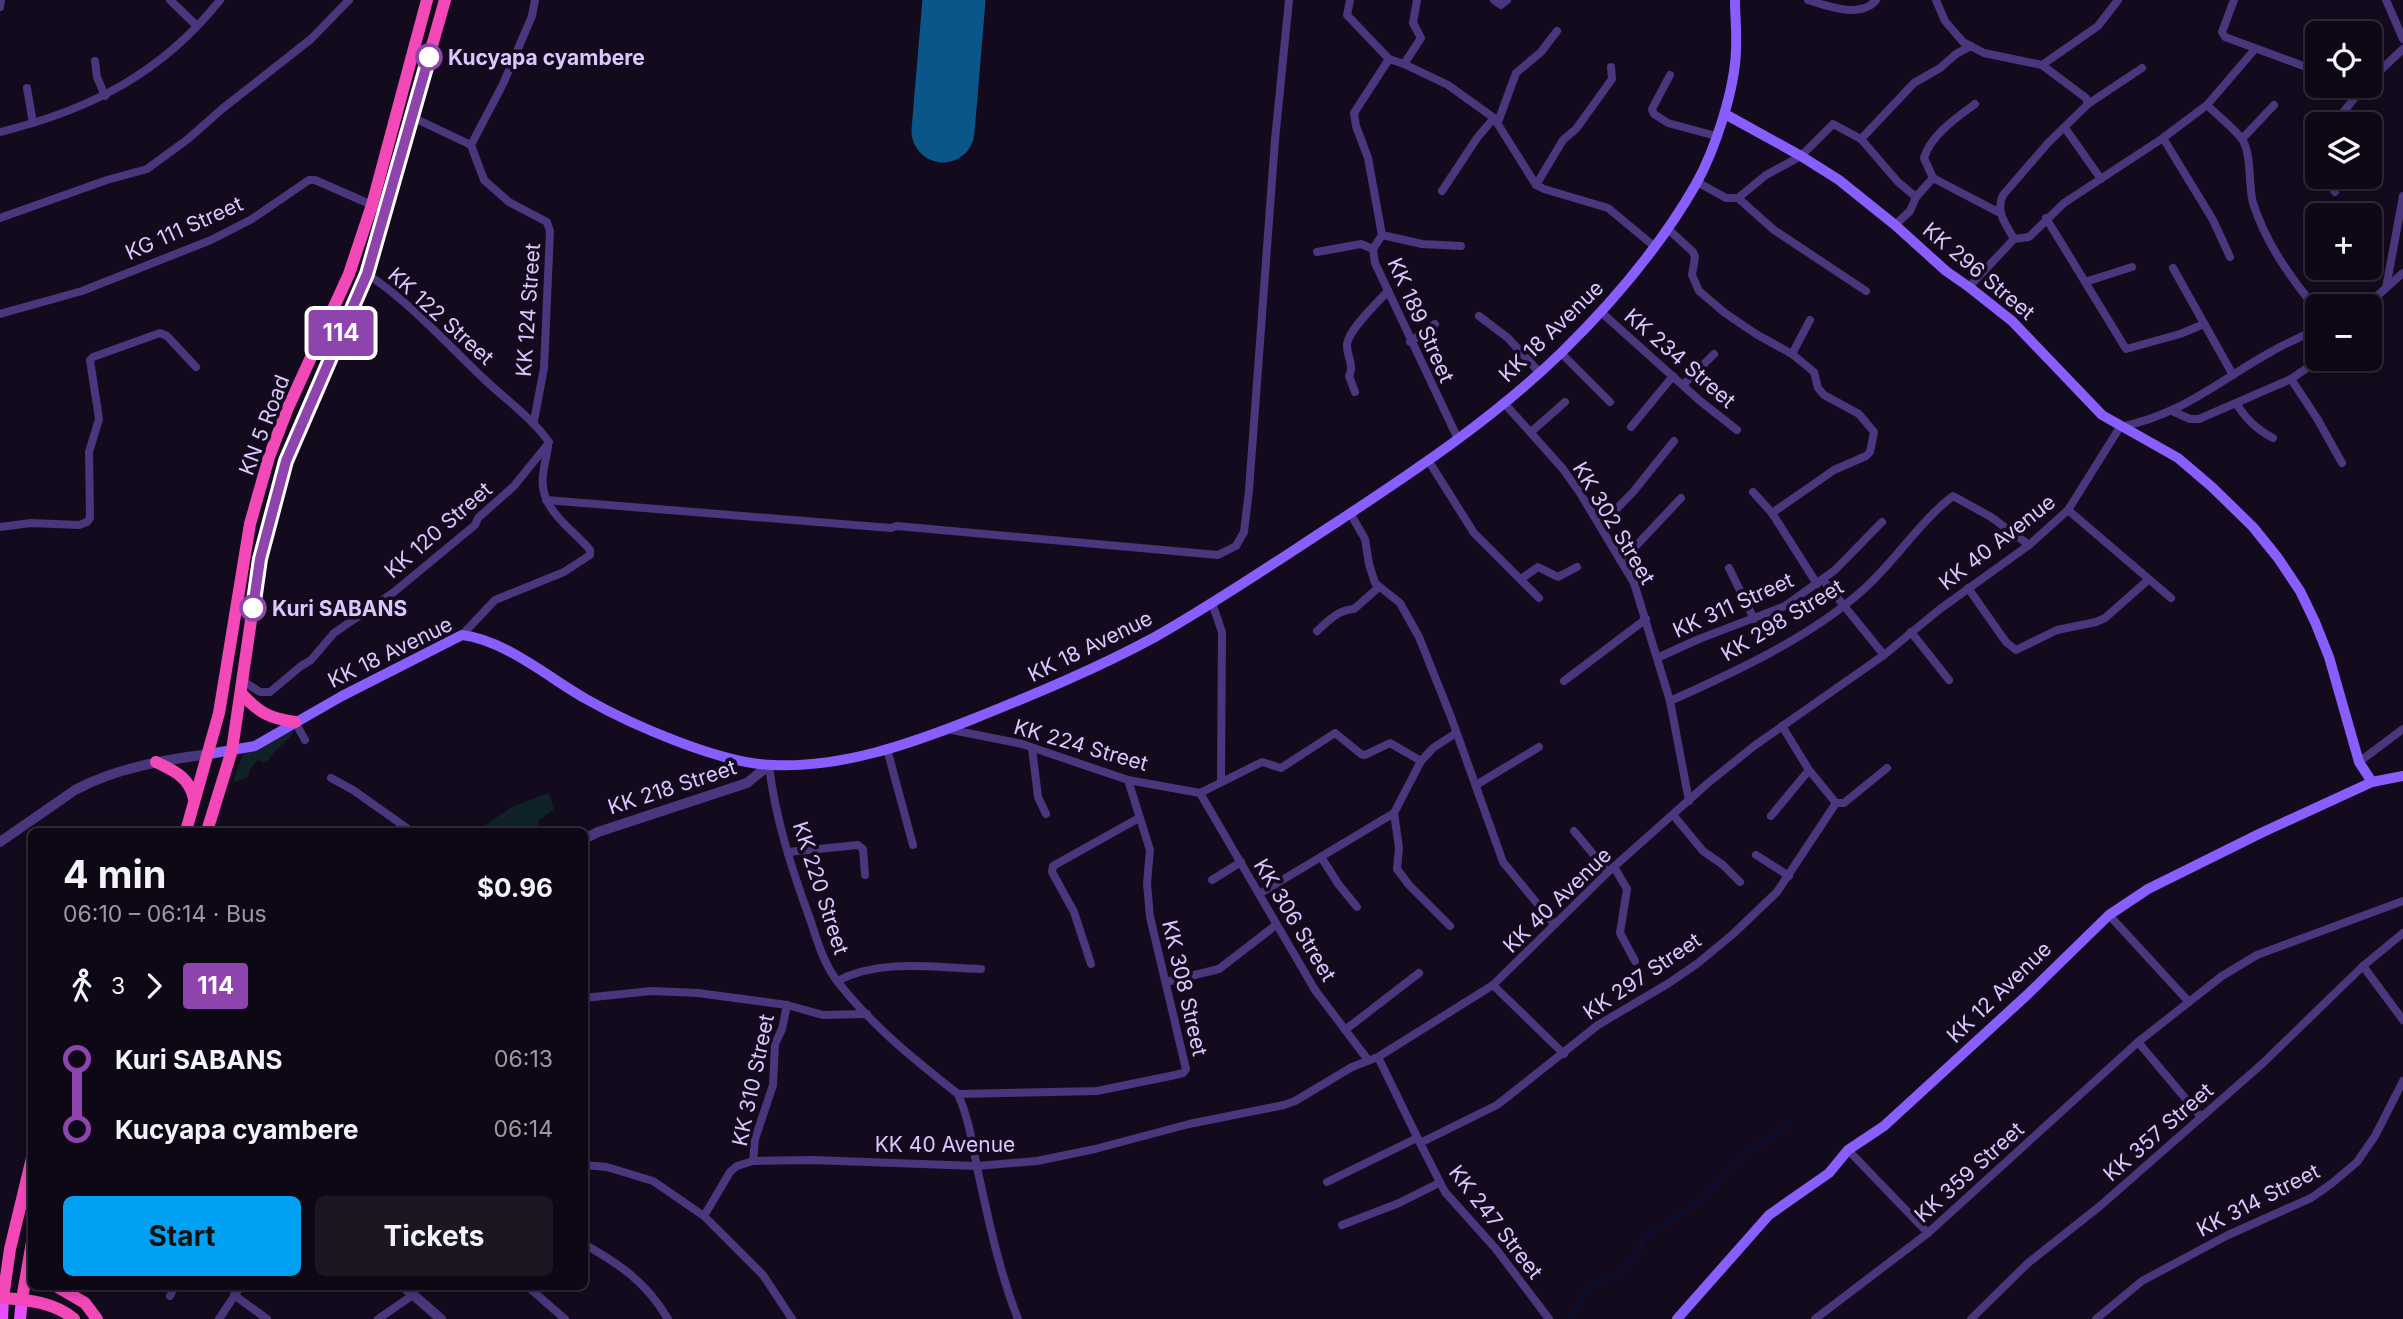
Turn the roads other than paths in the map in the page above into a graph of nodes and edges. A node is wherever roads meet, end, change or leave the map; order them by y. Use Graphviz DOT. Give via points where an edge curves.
graph roads {
  1 [pos="1,0"];
  2 [pos="170,0"];
  3 [pos="220,0"];
  4 [pos="349,0"];
  5 [pos="428,0"];
  6 [pos="445,0"];
  7 [pos="535,0"];
  8 [pos="1289,0"];
  9 [pos="1350,0"];
  10 [pos="1418,0"];
  11 [pos="1494,0"];
  12 [pos="1507,0"];
  13 [pos="1735,0"];
  14 [pos="1808,0"];
  15 [pos="1876,0"];
  16 [pos="1936,0"];
  17 [pos="2118,0"];
  18 [pos="2234,0"];
  19 [pos="2386,0"];
  20 [pos="0,7"];
  21 [pos="197,26"];
  22 [pos="1557,31"];
  23 [pos="2403,39"];
  24 [pos="1971,47"];
  25 [pos="2255,49"];
  26 [pos="2403,49"];
  27 [pos="1389,59"];
  28 [pos="94,61"];
  29 [pos="1404,64"];
  30 [pos="2042,65"];
  31 [pos="2305,66"];
  32 [pos="1611,67"];
  33 [pos="2142,68"];
  34 [pos="2382,69"];
  35 [pos="1670,75"];
  36 [pos="27,88"];
  37 [pos="105,96"];
  38 [pos="1975,103"];
  39 [pos="2088,104"];
  40 [pos="2207,105"];
  41 [pos="2274,105"];
  42 [pos="1725,114"];
  43 [pos="412,117"];
  44 [pos="1496,120"];
  45 [pos="33,123"];
  46 [pos="2065,128"];
  47 [pos="0,132"];
  48 [pos="1716,136"];
  49 [pos="2164,138"];
  50 [pos="1861,139"];
  51 [pos="2242,139"];
  52 [pos="471,145"];
  53 [pos="1801,156"];
  54 [pos="1933,178"];
  55 [pos="2101,180"];
  56 [pos="1697,182"];
  57 [pos="1536,184"];
  58 [pos="2333,189"];
  59 [pos="1442,191"];
  60 [pos="2335,192"];
  61 [pos="2403,196"];
  62 [pos="1916,197"];
  63 [pos="1738,198"];
  64 [pos="372,205"];
  65 [pos="2000,213"];
  66 [pos="0,218"];
  67 [pos="2046,218"];
  68 [pos="1895,225"];
  69 [pos="1667,228"];
  70 [pos="1382,235"];
  71 [pos="2014,239"];
  72 [pos="1461,246"];
  73 [pos="1655,247"];
  74 [pos="1374,248"];
  75 [pos="1317,252"];
  76 [pos="2230,257"];
  77 [pos="2132,267"];
  78 [pos="2173,268"];
  79 [pos="2403,273"];
  80 [pos="367,274"];
  81 [pos="2085,282"];
  82 [pos="1969,287"];
  83 [pos="2386,288"];
  84 [pos="1388,290"];
  85 [pos="1866,291"];
  86 [pos="2379,294"];
  87 [pos="2305,295"];
  88 [pos="1601,312"];
  89 [pos="0,314"];
  90 [pos="1479,316"];
  91 [pos="1810,320"];
  92 [pos="1435,324"];
  93 [pos="2204,324"];
  94 [pos="2305,335"];
  95 [pos="1410,342"];
  96 [pos="1560,353"];
  97 [pos="1714,354"];
  98 [pos="1792,354"];
  99 [pos="196,367"];
  100 [pos="2305,369"];
  101 [pos="1539,372"];
  102 [pos="2233,375"];
  103 [pos="1673,376"];
  104 [pos="2291,379"];
  105 [pos="1683,385"];
  106 [pos="1355,392"];
  107 [pos="1565,402"];
  108 [pos="1610,402"];
  109 [pos="1504,403"];
  110 [pos="2236,403"];
  111 [pos="2172,411"];
  112 [pos="534,421"];
  113 [pos="1631,427"];
  114 [pos="2120,427"];
  115 [pos="1737,430"];
  116 [pos="1531,432"];
  117 [pos="2273,438"];
  118 [pos="1458,439"];
  119 [pos="1674,440"];
  120 [pos="548,444"];
  121 [pos="1428,460"];
  122 [pos="2342,463"];
  123 [pos="1754,492"];
  124 [pos="1681,498"];
  125 [pos="546,500"];
  126 [pos="2068,510"];
  127 [pos="1350,513"];
  128 [pos="1772,513"];
  129 [pos="1882,522"];
  130 [pos="1600,526"];
  131 [pos="0,527"];
  132 [pos="2029,545"];
  133 [pos="1620,560"];
  134 [pos="1577,567"];
  135 [pos="1729,568"];
  136 [pos="1521,579"];
  137 [pos="2148,580"];
  138 [pos="1820,582"];
  139 [pos="1379,587"];
  140 [pos="1968,588"];
  141 [pos="1539,598"];
  142 [pos="2171,598"];
  143 [pos="1212,603"];
  144 [pos="1844,605"];
  145 [pos="1646,619"];
  146 [pos="1754,619"];
  147 [pos="1317,631"];
  148 [pos="1911,632"];
  149 [pos="462,635"];
  150 [pos="1884,655"];
  151 [pos="1657,658"];
  152 [pos="1949,680"];
  153 [pos="1564,681"];
  154 [pos="242,687"];
  155 [pos="1670,701"];
  156 [pos="295,723"];
  157 [pos="1782,726"];
  158 [pos="947,729"];
  159 [pos="2403,729"];
  160 [pos="1456,733"];
  161 [pos="305,740"];
  162 [pos="1539,747"];
  163 [pos="1032,748"];
  164 [pos="887,749"];
  165 [pos="232,750"];
  166 [pos="209,754"];
  167 [pos="1421,761"];
  168 [pos="156,762"];
  169 [pos="2359,762"];
  170 [pos="769,765"];
  171 [pos="1887,768"];
  172 [pos="1809,770"];
  173 [pos="2403,776"];
  174 [pos="331,778"];
  175 [pos="1128,780"];
  176 [pos="1221,782"];
  177 [pos="2372,782"];
  178 [pos="1476,785"];
  179 [pos="1200,793"];
  180 [pos="1689,801"];
  181 [pos="195,803"];
  182 [pos="1836,803"];
  183 [pos="1394,813"];
  184 [pos="1046,814"];
  185 [pos="1674,816"];
  186 [pos="1771,816"];
  187 [pos="1139,818"];
  188 [pos="187,828"];
  189 [pos="208,828"];
  190 [pos="407,828"];
  191 [pos="1574,831"];
  192 [pos="588,837"];
  193 [pos="0,842"];
  194 [pos="913,845"];
  195 [pos="788,852"];
  196 [pos="1756,855"];
  197 [pos="1321,857"];
  198 [pos="1241,862"];
  199 [pos="1611,870"];
  200 [pos="865,875"];
  201 [pos="1789,876"];
  202 [pos="1212,880"];
  203 [pos="1740,882"];
  204 [pos="1259,894"];
  205 [pos="2403,901"];
  206 [pos="1357,907"];
  207 [pos="2109,915"];
  208 [pos="1554,924"];
  209 [pos="1276,925"];
  210 [pos="1450,926"];
  211 [pos="2403,933"];
  212 [pos="1635,961"];
  213 [pos="1091,964"];
  214 [pos="2363,966"];
  215 [pos="981,969"];
  216 [pos="1419,973"];
  217 [pos="837,981"];
  218 [pos="1166,982"];
  219 [pos="1493,985"];
  220 [pos="588,998"];
  221 [pos="2189,1002"];
  222 [pos="787,1005"];
  223 [pos="867,1014"];
  224 [pos="2403,1020"];
  225 [pos="1345,1030"];
  226 [pos="2138,1042"];
  227 [pos="1564,1054"];
  228 [pos="1378,1057"];
  229 [pos="1368,1060"];
  230 [pos="2403,1081"];
  231 [pos="958,1094"];
  232 [pos="2201,1117"];
  233 [pos="1419,1140"];
  234 [pos="1848,1150"];
  235 [pos="753,1161"];
  236 [pos="588,1165"];
  237 [pos="977,1166"];
  238 [pos="28,1175"];
  239 [pos="1327,1182"];
  240 [pos="1439,1183"];
  241 [pos="704,1216"];
  242 [pos="1342,1225"];
  243 [pos="1928,1233"];
  244 [pos="588,1246"];
  245 [pos="5,1273"];
  246 [pos="28,1276"];
  247 [pos="63,1290"];
  248 [pos="82,1290"];
  249 [pos="173,1290"];
  250 [pos="238,1290"];
  251 [pos="407,1290"];
  252 [pos="532,1290"];
  253 [pos="234,1295"];
  254 [pos="413,1295"];
  255 [pos="170,1296"];
  256 [pos="2,1298"];
  257 [pos="22,1300"];
  258 [pos="85,1303"];
  259 [pos="2,1319"];
  260 [pos="20,1319"];
  261 [pos="74,1319"];
  262 [pos="97,1319"];
  263 [pos="219,1319"];
  264 [pos="267,1319"];
  265 [pos="379,1319"];
  266 [pos="441,1319"];
  267 [pos="565,1319"];
  268 [pos="668,1319"];
  269 [pos="792,1319"];
  270 [pos="1018,1319"];
  271 [pos="1549,1319"];
  272 [pos="1677,1319"];
  273 [pos="1815,1319"];
  274 [pos="1971,1319"];
  275 [pos="2096,1319"];
  1 -- 20 [label="street"];
  2 -- 21 [label="street"];
  3 -- 21 [label="street"];
  4 -- 66 [label="street" via="311,39 147,169"];
  5 -- 64 [label="highway, KN 5 Road"];
  6 -- 43 [label="highway, KN 5 Road"];
  7 -- 52 [label="street" via="503,84"];
  8 -- 125 [label="street" via="1249,491 1244,532 1236,546 1218,555"];
  9 -- 27 [label="street" via="1347,15"];
  10 -- 29 [label="street" via="1413,23 1420,38"];
  11 -- 12 [label="street" via="1501,5"];
  13 -- 42 [label="main road, KK 18 Avenue" via="1737,53"];
  14 -- 15 [label="street" via="1840,9 1865,8"];
  16 -- 24 [label="street" via="1952,32"];
  17 -- 30 [label="street" via="2098,26"];
  18 -- 25 [label="street" via="2222,32"];
  19 -- 23 [label="street"];
  21 -- 37 [label="street" via="161,60"];
  22 -- 44 [label="street" via="1516,73"];
  24 -- 30 [label="street"];
  24 -- 50 [label="street" via="1914,83"];
  25 -- 31 [label="street"];
  25 -- 40 [label="street"];
  26 -- 34 [label="street"];
  27 -- 29 [label="street"];
  27 -- 70 [label="street, KK 189 Street" via="1354,113 1368,158"];
  28 -- 37 [label="street"];
  29 -- 44 [label="street" via="1448,85"];
  30 -- 39 [label="street"];
  32 -- 57 [label="street" via="1612,79 1563,140"];
  33 -- 39 [label="street"];
  35 -- 48 [label="street" via="1652,109 1654,114"];
  36 -- 45 [label="street"];
  37 -- 45 [label="street"];
  38 -- 54 [label="street" via="1948,124 1926,150 1924,158"];
  39 -- 46 [label="street"];
  40 -- 49 [label="street"];
  40 -- 51 [label="street"];
  41 -- 51 [label="street"];
  42 -- 48 [label="main road, KK 18 Avenue"];
  42 -- 53 [label="main road"];
  43 -- 52 [label="street"];
  43 -- 80 [label="highway, KN 5 Road"];
  44 -- 57 [label="street"];
  44 -- 59 [label="street"];
  45 -- 47 [label="street"];
  46 -- 55 [label="street"];
  46 -- 65 [label="street" via="2003,195"];
  48 -- 56 [label="main road, KK 18 Avenue"];
  49 -- 55 [label="street"];
  49 -- 76 [label="street"];
  50 -- 53 [label="street" via="1833,124"];
  50 -- 62 [label="street, KK 296 Street"];
  51 -- 87 [label="street" via="2251,195 2262,224"];
  52 -- 112 [label="street, KK 124 Street" via="484,180 509,202 547,222 550,231 544,368"];
  53 -- 63 [label="street" via="1766,175"];
  53 -- 68 [label="main road"];
  54 -- 62 [label="street"];
  54 -- 65 [label="street"];
  55 -- 67 [label="street"];
  56 -- 63 [label="street" via="1726,198"];
  56 -- 69 [label="main road, KK 18 Avenue"];
  57 -- 73 [label="street" via="1608,208"];
  58 -- 60 [label="street"];
  61 -- 83 [label="street"];
  62 -- 68 [label="street, KK 296 Street" via="1910,211"];
  63 -- 85 [label="street" via="1774,230"];
  64 -- 89 [label="street, KG 111 Street" via="309,180 211,240 82,290"];
  64 -- 166 [label="highway, KN 5 Road" via="349,274 287,410 264,475 250,524"];
  65 -- 71 [label="street"];
  67 -- 71 [label="street" via="2029,237"];
  67 -- 81 [label="street"];
  68 -- 82 [label="main road, KK 296 Street"];
  69 -- 73 [label="main road, KK 18 Avenue"];
  69 -- 98 [label="street" via="1693,252 1692,275 1699,291 1725,313"];
  70 -- 72 [label="street"];
  70 -- 74 [label="street, KK 189 Street"];
  71 -- 82 [label="street"];
  73 -- 88 [label="main road, KK 18 Avenue"];
  74 -- 75 [label="street" via="1361,244"];
  74 -- 84 [label="street, KK 189 Street"];
  77 -- 81 [label="street"];
  78 -- 93 [label="street"];
  79 -- 83 [label="street"];
  80 -- 112 [label="street, KK 122 Street" via="439,332"];
  80 -- 154 [label="highway, KN 5 Road" via="286,461 260,559"];
  81 -- 93 [label="street" via="2126,349"];
  82 -- 114 [label="main road, KK 296 Street" via="2012,321 2067,381"];
  83 -- 86 [label="street"];
  84 -- 95 [label="street, KK 189 Street"];
  84 -- 106 [label="street" via="1348,342 1349,376"];
  88 -- 96 [label="main road, KK 18 Avenue"];
  88 -- 103 [label="street, KK 234 Street"];
  90 -- 101 [label="street" via="1508,338"];
  91 -- 98 [label="street"];
  92 -- 95 [label="street"];
  93 -- 102 [label="street"];
  94 -- 102 [label="street"];
  95 -- 118 [label="street, KK 189 Street"];
  96 -- 101 [label="main road, KK 18 Avenue"];
  96 -- 108 [label="street"];
  97 -- 105 [label="street"];
  98 -- 128 [label="street" via="1814,372 1824,395 1859,414 1874,432 1866,456 1834,470"];
  99 -- 131 [label="street" via="160,333 93,357 99,419 89,452 87,522"];
  100 -- 104 [label="street"];
  101 -- 109 [label="main road, KK 18 Avenue"];
  102 -- 111 [label="street"];
  103 -- 105 [label="street, KK 234 Street"];
  103 -- 113 [label="street"];
  104 -- 110 [label="street"];
  104 -- 122 [label="street"];
  105 -- 115 [label="street, KK 234 Street"];
  107 -- 116 [label="street"];
  109 -- 116 [label="street, KK 302 Street"];
  109 -- 118 [label="main road, KK 18 Avenue"];
  110 -- 111 [label="street" via="2199,419"];
  110 -- 117 [label="street" via="2246,419"];
  111 -- 114 [label="street"];
  112 -- 120 [label="street, KK 122 Street"];
  114 -- 126 [label="street, KK 40 Avenue"];
  114 -- 169 [label="main road, KK 296 Street" via="2178,458 2213,487 2278,558 2323,640"];
  116 -- 130 [label="street, KK 302 Street" via="1563,469"];
  118 -- 121 [label="main road, KK 18 Avenue"];
  119 -- 130 [label="street"];
  120 -- 125 [label="street" via="542,485"];
  120 -- 154 [label="street, KK 120 Street" via="475,525 394,592 334,633 311,660 265,693"];
  121 -- 127 [label="main road, KK 18 Avenue"];
  121 -- 136 [label="street" via="1474,533"];
  123 -- 128 [label="street"];
  124 -- 133 [label="street"];
  125 -- 149 [label="street" via="590,555 564,572 495,600"];
  126 -- 132 [label="street, KK 40 Avenue"];
  126 -- 137 [label="street"];
  127 -- 139 [label="street" via="1365,539"];
  127 -- 143 [label="main road, KK 18 Avenue"];
  128 -- 138 [label="street"];
  129 -- 138 [label="street, KK 311 Street"];
  130 -- 133 [label="street, KK 302 Street"];
  132 -- 140 [label="street, KK 40 Avenue"];
  132 -- 144 [label="street, KK 298 Street" via="1954,496"];
  133 -- 145 [label="street, KK 302 Street" via="1634,583"];
  134 -- 136 [label="street" via="1558,577 1538,567"];
  135 -- 146 [label="street"];
  136 -- 141 [label="street"];
  137 -- 140 [label="street" via="2105,618 2057,629 2016,650"];
  137 -- 142 [label="street"];
  138 -- 144 [label="street"];
  138 -- 146 [label="street, KK 311 Street" via="1785,606"];
  139 -- 147 [label="street"];
  139 -- 160 [label="street" via="1394,597 1412,621"];
  140 -- 148 [label="street, KK 40 Avenue"];
  143 -- 158 [label="main road, KK 18 Avenue" via="1059,684"];
  143 -- 176 [label="street" via="1222,632"];
  144 -- 150 [label="street"];
  144 -- 155 [label="street, KK 298 Street" via="1771,652"];
  145 -- 151 [label="street, KK 302 Street"];
  145 -- 153 [label="street"];
  146 -- 151 [label="street, KK 311 Street"];
  148 -- 150 [label="street, KK 40 Avenue"];
  148 -- 152 [label="street"];
  149 -- 156 [label="main road, KK 18 Avenue"];
  149 -- 170 [label="main road, KK 18 Avenue" via="493,644 586,700 662,734 716,754"];
  150 -- 157 [label="street, KK 40 Avenue"];
  151 -- 155 [label="street, KK 302 Street"];
  154 -- 156 [label="highway" via="252,705 270,718"];
  154 -- 165 [label="highway, KN 5 Road"];
  155 -- 180 [label="street, KK 302 Street"];
  156 -- 161 [label="street"];
  156 -- 165 [label="main road, KK 18 Avenue" via="255,746"];
  157 -- 172 [label="street"];
  157 -- 180 [label="street, KK 40 Avenue"];
  158 -- 163 [label="street, KK 224 Street"];
  158 -- 164 [label="main road, KK 18 Avenue"];
  159 -- 169 [label="street"];
  160 -- 167 [label="street"];
  160 -- 178 [label="street"];
  162 -- 178 [label="street"];
  163 -- 175 [label="street, KK 224 Street"];
  163 -- 184 [label="street" via="1038,797"];
  164 -- 170 [label="main road, KK 18 Avenue" via="824,762"];
  164 -- 194 [label="street"];
  165 -- 166 [label="main road, KK 18 Avenue"];
  165 -- 189 [label="highway, KN 5 Road"];
  166 -- 168 [label="street"];
  166 -- 181 [label="highway, KN 5 Road"];
  167 -- 176 [label="street" via="1390,743 1361,754 1335,733 1281,768 1262,762"];
  167 -- 183 [label="street"];
  168 -- 181 [label="highway" via="185,779"];
  168 -- 193 [label="street" via="82,786"];
  169 -- 177 [label="main road, KK 296 Street"];
  170 -- 192 [label="street, KK 218 Street" via="747,783"];
  170 -- 195 [label="street, KK 220 Street"];
  171 -- 182 [label="street" via="1844,803"];
  172 -- 182 [label="street"];
  172 -- 186 [label="street"];
  173 -- 177 [label="main road, KK 12 Avenue"];
  174 -- 190 [label="street"];
  175 -- 179 [label="street, KK 224 Street"];
  175 -- 187 [label="street, KK 308 Street"];
  176 -- 179 [label="street"];
  177 -- 207 [label="main road, KK 12 Avenue" via="2147,889"];
  178 -- 208 [label="street" via="1503,862"];
  179 -- 198 [label="street, KK 306 Street"];
  180 -- 185 [label="street, KK 40 Avenue"];
  181 -- 188 [label="highway"];
  182 -- 201 [label="street, KK 297 Street"];
  183 -- 197 [label="street"];
  183 -- 210 [label="street" via="1397,869"];
  185 -- 199 [label="street, KK 40 Avenue"];
  185 -- 203 [label="street" via="1703,851"];
  187 -- 213 [label="street" via="1053,866"];
  187 -- 218 [label="street, KK 308 Street" via="1150,850 1147,899"];
  191 -- 199 [label="street"];
  195 -- 200 [label="street" via="858,845 863,849"];
  195 -- 217 [label="street, KK 220 Street"];
  196 -- 201 [label="street"];
  197 -- 204 [label="street"];
  197 -- 206 [label="street"];
  198 -- 202 [label="street"];
  198 -- 204 [label="street, KK 306 Street"];
  199 -- 208 [label="street, KK 40 Avenue"];
  199 -- 212 [label="street" via="1628,889 1620,933"];
  201 -- 227 [label="street, KK 297 Street" via="1762,907 1699,962 1598,1025"];
  204 -- 209 [label="street, KK 306 Street"];
  205 -- 221 [label="street, KK 359 Street" via="2257,955"];
  207 -- 221 [label="street"];
  207 -- 234 [label="main road, KK 12 Avenue" via="1884,1126"];
  208 -- 219 [label="street, KK 40 Avenue"];
  209 -- 218 [label="street" via="1219,969"];
  209 -- 225 [label="street, KK 306 Street"];
  211 -- 214 [label="street, KK 357 Street"];
  214 -- 224 [label="street"];
  214 -- 232 [label="street, KK 357 Street"];
  215 -- 217 [label="street" via="888,966 865,969"];
  216 -- 225 [label="street"];
  217 -- 223 [label="street, KK 220 Street"];
  218 -- 231 [label="street, KK 308 Street" via="1186,1066 1183,1073 1097,1091"];
  219 -- 227 [label="street"];
  219 -- 228 [label="street, KK 40 Avenue"];
  220 -- 222 [label="street, KK 310 Street" via="651,990"];
  221 -- 226 [label="street, KK 359 Street"];
  222 -- 223 [label="street, KK 310 Street" via="822,1015"];
  222 -- 235 [label="street, KK 310 Street"];
  223 -- 231 [label="street, KK 220 Street"];
  225 -- 229 [label="street, KK 306 Street"];
  226 -- 232 [label="street"];
  226 -- 243 [label="street, KK 359 Street"];
  227 -- 233 [label="street, KK 297 Street" via="1497,1105"];
  228 -- 229 [label="street, KK 40 Avenue"];
  228 -- 233 [label="street, KK 247 Street"];
  229 -- 237 [label="street, KK 40 Avenue" via="1284,1105 1084,1152"];
  230 -- 275 [label="street, KK 314 Street" via="2357,1162 2331,1184 2142,1281"];
  231 -- 237 [label="street" via="968,1117"];
  232 -- 274 [label="street, KK 357 Street" via="2028,1263"];
  233 -- 239 [label="street, KK 297 Street"];
  233 -- 240 [label="street, KK 247 Street"];
  234 -- 243 [label="street"];
  234 -- 272 [label="main road, KK 12 Avenue" via="1829,1173 1769,1215"];
  235 -- 237 [label="street, KK 40 Avenue"];
  235 -- 241 [label="street" via="730,1172"];
  236 -- 241 [label="street" via="653,1181"];
  237 -- 270 [label="street"];
  238 -- 245 [label="highway"];
  240 -- 242 [label="street"];
  240 -- 271 [label="street, KK 247 Street"];
  241 -- 269 [label="street" via="762,1275"];
  243 -- 273 [label="street, KK 359 Street"];
  244 -- 268 [label="street" via="640,1281"];
  245 -- 246 [label="highway"];
  245 -- 256 [label="highway"];
  246 -- 257 [label="highway"];
  247 -- 258 [label="highway"];
  248 -- 258 [label="highway"];
  249 -- 255 [label="street"];
  250 -- 253 [label="street"];
  251 -- 254 [label="street"];
  252 -- 267 [label="street"];
  253 -- 263 [label="street"];
  253 -- 264 [label="street"];
  254 -- 265 [label="street"];
  254 -- 266 [label="street"];
  256 -- 257 [label="highway"];
  256 -- 259 [label="main road"];
  257 -- 260 [label="main road"];
  257 -- 261 [label="highway" via="58,1308"];
  258 -- 262 [label="highway"];
}
